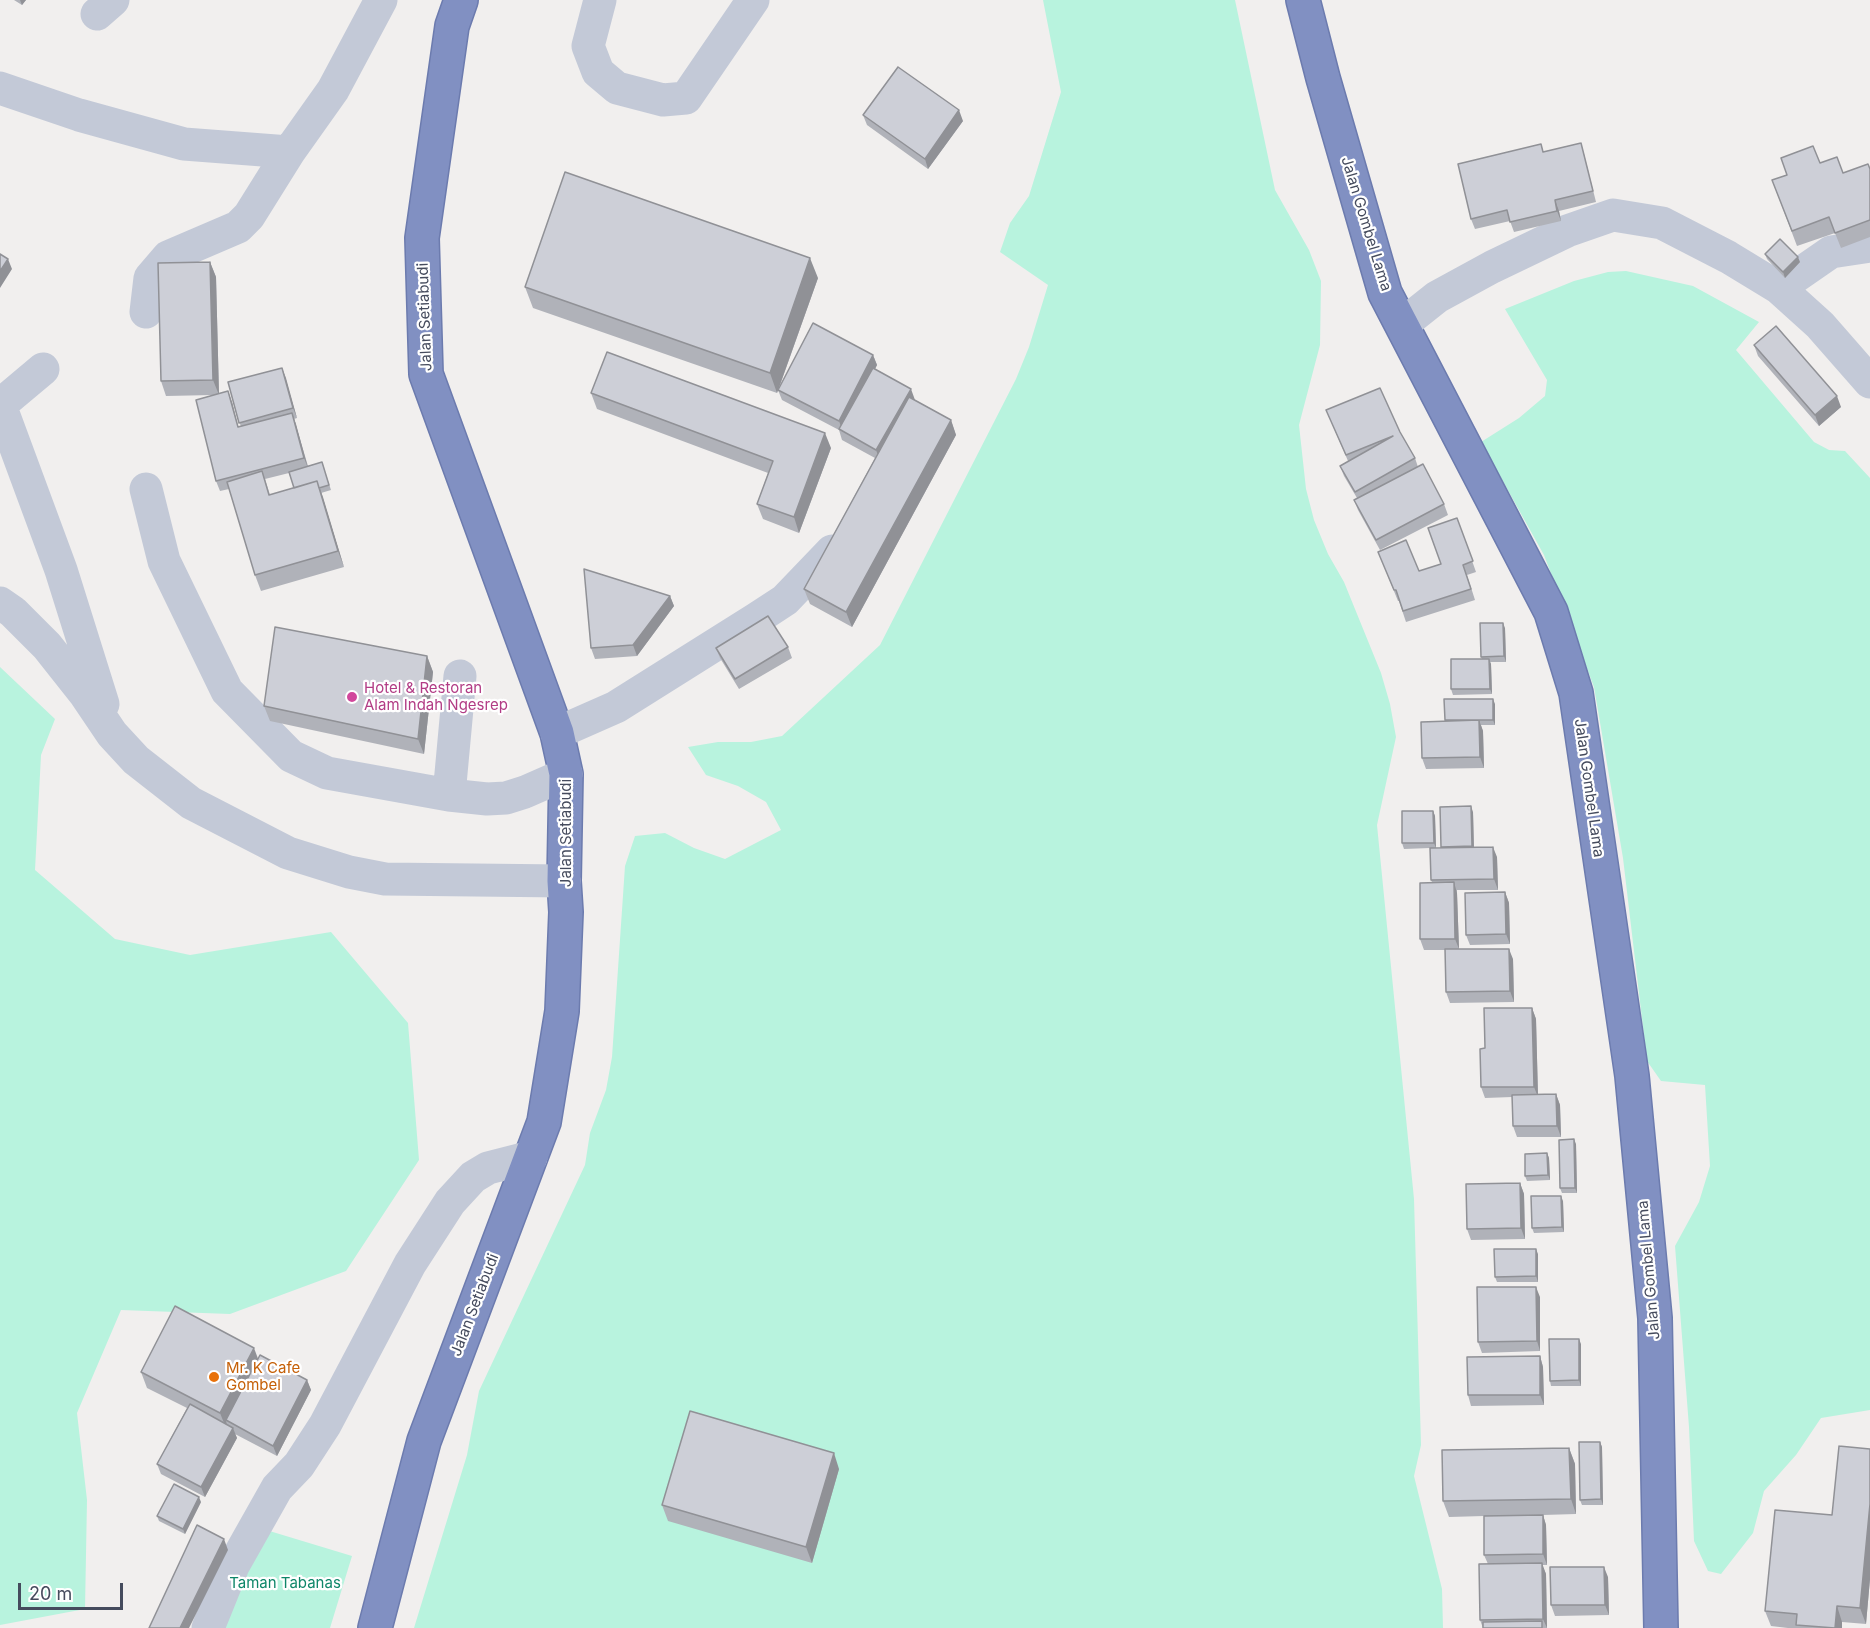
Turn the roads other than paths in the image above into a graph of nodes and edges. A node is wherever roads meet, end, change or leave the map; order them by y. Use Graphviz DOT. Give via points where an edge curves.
graph roads {
  1 [pos="381,0"];
  2 [pos="461,0"];
  3 [pos="600,0"];
  4 [pos="753,0"];
  5 [pos="1303,0"];
  6 [pos="0,88"];
  7 [pos="289,152"];
  8 [pos="1870,246"];
  9 [pos="1779,288"];
  10 [pos="146,312"];
  11 [pos="1403,324"];
  12 [pos="43,369"];
  13 [pos="1870,382"];
  14 [pos="0,405"];
  15 [pos="146,489"];
  16 [pos="832,551"];
  17 [pos="0,603"];
  18 [pos="460,676"];
  19 [pos="112,734"];
  20 [pos="558,734"];
  21 [pos="566,774"];
  22 [pos="449,795"];
  23 [pos="564,881"];
  24 [pos="531,1156"];
  25 [pos="208,1628"];
  26 [pos="375,1628"];
  27 [pos="1661,1628"];
  1 -- 7 [label="street" via="333,90"];
  2 -- 20 [label="highway, Jalan Setiabudi" via="452,26 422,238 426,374"];
  3 -- 4 [label="street" via="588,46 598,72 617,88 663,100 686,98"];
  5 -- 11 [label="highway, Jalan Gombel Lama" via="1385,293"];
  6 -- 7 [label="street" via="184,144"];
  7 -- 10 [label="street" via="238,227 180,250 158,267 150,278"];
  8 -- 9 [label="street" via="1831,252"];
  9 -- 11 [label="street" via="1662,223 1613,215 1567,231 1492,267 1437,297"];
  9 -- 13 [label="street" via="1820,325"];
  11 -- 27 [label="highway, Jalan Gombel Lama" via="1551,612 1576,693 1632,1076 1655,1318"];
  12 -- 14 [label="street"];
  14 -- 19 [label="street" via="61,570"];
  15 -- 22 [label="street" via="164,561 227,691 264,730 291,756 327,773"];
  16 -- 20 [label="street" via="785,600 766,613 616,707"];
  17 -- 19 [label="street" via="47,646"];
  18 -- 22 [label="street"];
  19 -- 23 [label="street" via="136,760 191,803 288,854 386,879"];
  20 -- 21 [label="highway, Jalan Setiabudi"];
  21 -- 22 [label="street" via="506,798"];
  21 -- 23 [label="highway, Jalan Setiabudi"];
  23 -- 24 [label="highway, Jalan Setiabudi" via="562,1011 544,1122"];
  24 -- 25 [label="street" via="488,1168 473,1177 450,1202 410,1264 325,1425 299,1465 277,1488 233,1566"];
  24 -- 26 [label="highway, Jalan Setiabudi" via="424,1441"];
}
